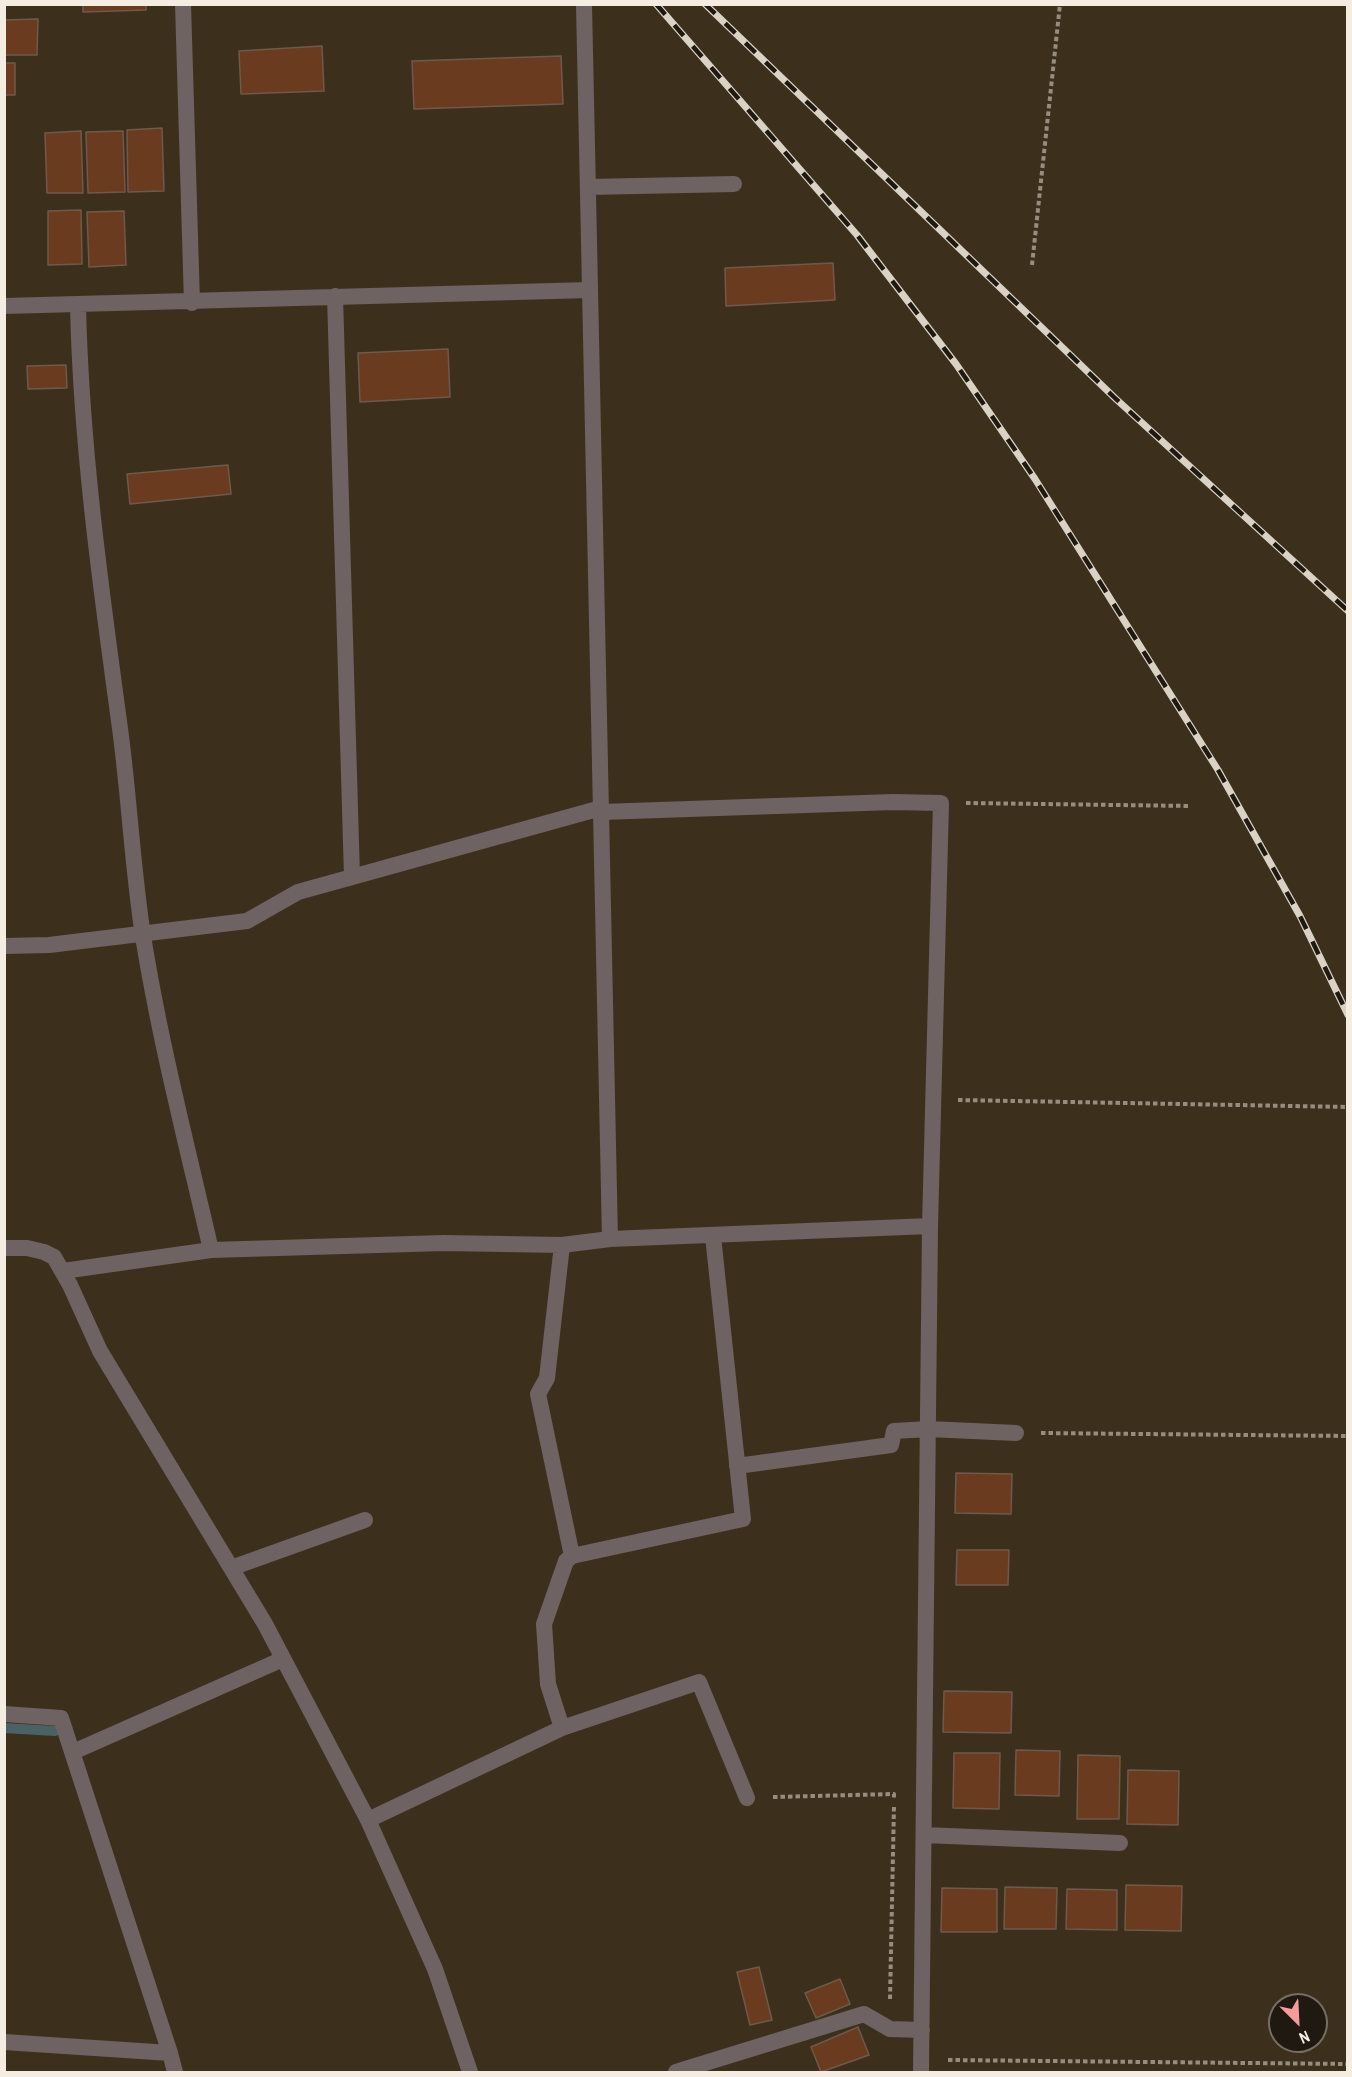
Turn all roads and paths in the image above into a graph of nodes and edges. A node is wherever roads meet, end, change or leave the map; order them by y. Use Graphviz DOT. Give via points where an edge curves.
graph roads {
  1 [pos="183,4"];
  2 [pos="584,4"];
  3 [pos="1060,4"];
  4 [pos="734,184"];
  5 [pos="588,187"];
  6 [pos="1032,266"];
  7 [pos="590,290"];
  8 [pos="335,296"];
  9 [pos="192,303"];
  10 [pos="78,305"];
  11 [pos="4,306"];
  12 [pos="941,803"];
  13 [pos="1190,806"];
  14 [pos="601,810"];
  15 [pos="352,877"];
  16 [pos="143,934"];
  17 [pos="4,946"];
  18 [pos="935,1099"];
  19 [pos="1347,1107"];
  20 [pos="930,1226"];
  21 [pos="713,1236"];
  22 [pos="610,1239"];
  23 [pos="562,1245"];
  24 [pos="4,1248"];
  25 [pos="211,1250"];
  26 [pos="63,1271"];
  27 [pos="928,1429"];
  28 [pos="1016,1433"];
  29 [pos="1347,1436"];
  30 [pos="737,1466"];
  31 [pos="365,1520"];
  32 [pos="572,1556"];
  33 [pos="231,1568"];
  34 [pos="283,1659"];
  35 [pos="4,1714"];
  36 [pos="562,1728"];
  37 [pos="73,1752"];
  38 [pos="747,1798"];
  39 [pos="368,1820"];
  40 [pos="924,1835"];
  41 [pos="1120,1843"];
  42 [pos="890,2029"];
  43 [pos="921,2030"];
  44 [pos="4,2042"];
  45 [pos="170,2053"];
  46 [pos="1347,2064"];
  47 [pos="921,2066"];
  48 [pos="175,2073"];
  49 [pos="470,2073"];
  50 [pos="676,2073"];
  1 -- 9 [label="street"];
  2 -- 5 [label="street"];
  3 -- 6 [label="path"];
  4 -- 5 [label="street"];
  5 -- 7 [label="street"];
  7 -- 8 [label="street"];
  7 -- 14 [label="street"];
  8 -- 9 [label="street"];
  8 -- 15 [label="street"];
  9 -- 10 [label="street"];
  10 -- 11 [label="street"];
  10 -- 16 [label="street" via="79,382 95,545 123,747"];
  12 -- 13 [label="path"];
  12 -- 14 [label="street"];
  12 -- 18 [label="street"];
  14 -- 15 [label="street"];
  14 -- 22 [label="street"];
  15 -- 16 [label="street" via="298,892 247,921"];
  16 -- 17 [label="street"];
  16 -- 25 [label="street" via="160,1028"];
  18 -- 19 [label="path"];
  18 -- 20 [label="street"];
  20 -- 21 [label="street"];
  20 -- 27 [label="street"];
  21 -- 22 [label="street"];
  21 -- 30 [label="street"];
  22 -- 23 [label="street"];
  23 -- 25 [label="street" via="444,1243"];
  23 -- 32 [label="street" via="547,1378 538,1394"];
  24 -- 26 [label="street" via="44,1252 54,1257"];
  25 -- 26 [label="street"];
  26 -- 33 [label="street" via="100,1351"];
  27 -- 28 [label="street"];
  27 -- 30 [label="street" via="894,1431 891,1445"];
  27 -- 40 [label="street"];
  28 -- 29 [label="path"];
  30 -- 32 [label="street" via="743,1519"];
  31 -- 33 [label="street"];
  32 -- 36 [label="street" via="566,1561 544,1624 548,1684"];
  33 -- 34 [label="street"];
  34 -- 37 [label="street"];
  34 -- 39 [label="street"];
  35 -- 37 [label="street" via="61,1719"];
  36 -- 38 [label="street" via="699,1682"];
  36 -- 39 [label="street"];
  37 -- 45 [label="street"];
  38 -- 42 [label="path" via="894,1794"];
  39 -- 49 [label="street" via="435,1969"];
  40 -- 41 [label="street"];
  40 -- 43 [label="street"];
  42 -- 43 [label="street"];
  42 -- 50 [label="street" via="864,2014"];
  43 -- 47 [label="street"];
  44 -- 45 [label="street"];
  45 -- 48 [label="street"];
  46 -- 47 [label="path"];
}
